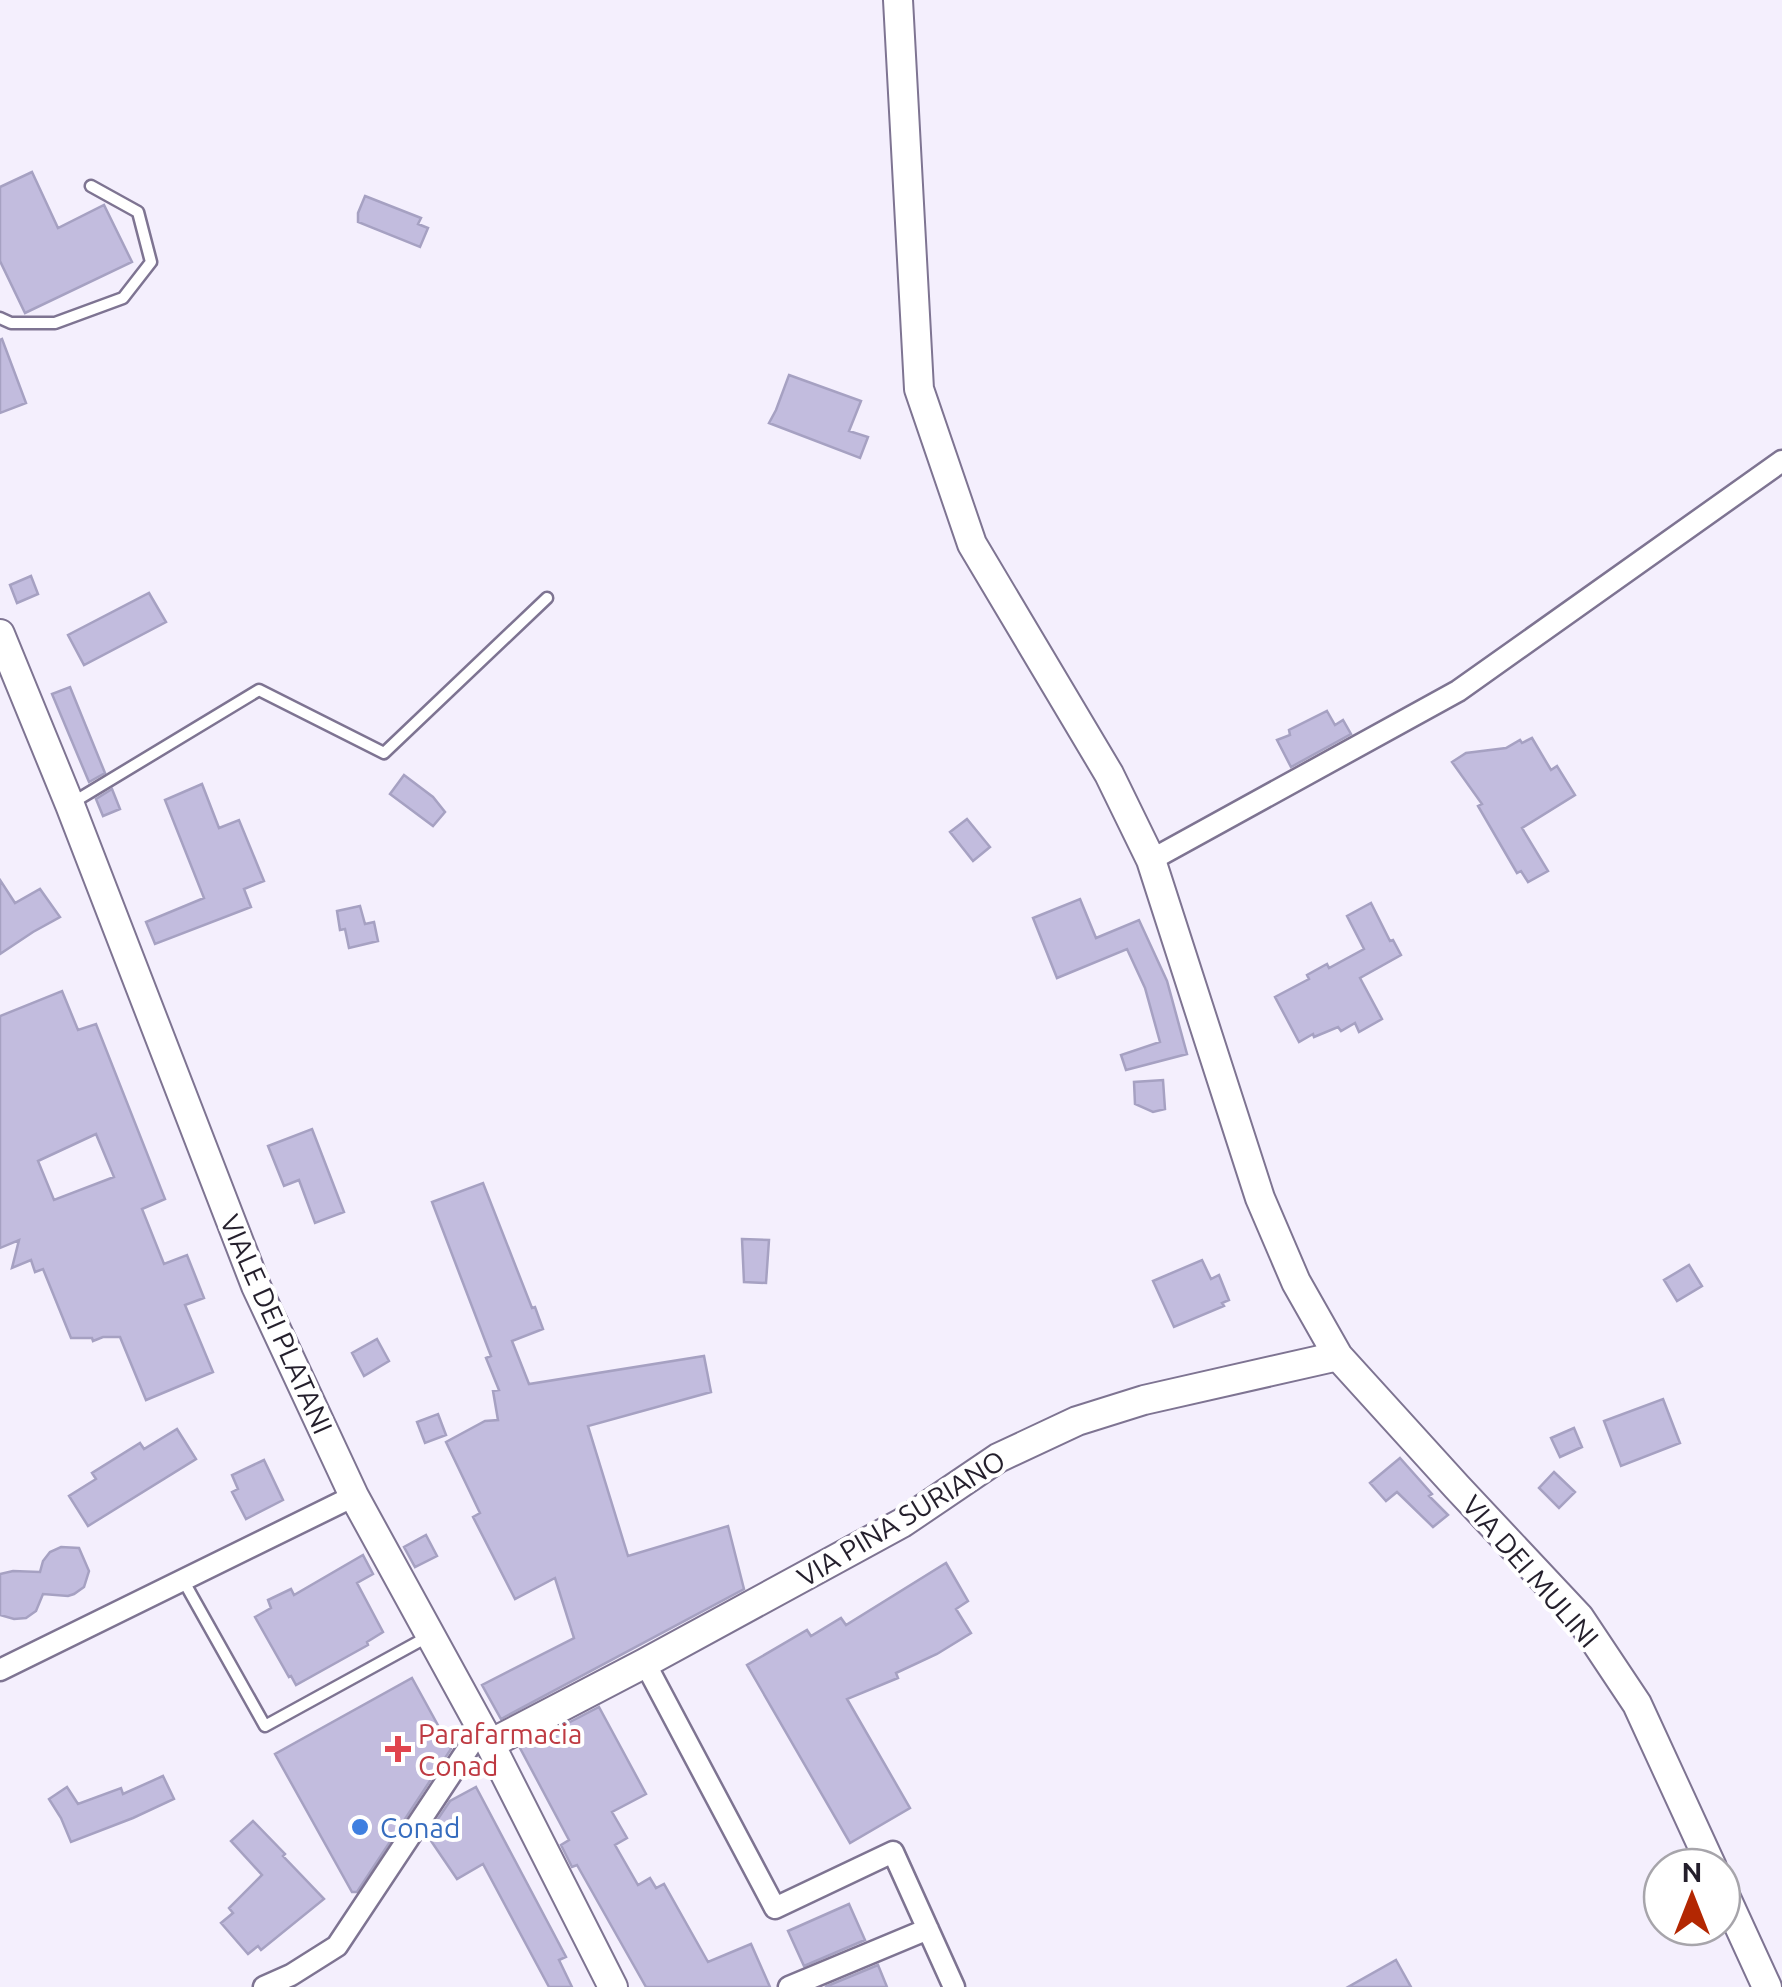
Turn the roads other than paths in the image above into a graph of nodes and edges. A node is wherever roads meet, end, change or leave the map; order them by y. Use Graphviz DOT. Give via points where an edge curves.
graph roads {
  1 [pos="898,0"];
  2 [pos="90,186"];
  3 [pos="0,318"];
  4 [pos="1782,462"];
  5 [pos="547,598"];
  6 [pos="0,634"];
  7 [pos="70,804"];
  8 [pos="1151,860"];
  9 [pos="1338,1356"];
  10 [pos="354,1496"];
  11 [pos="184,1580"];
  12 [pos="430,1635"];
  13 [pos="645,1663"];
  14 [pos="0,1670"];
  15 [pos="485,1737"];
  16 [pos="1703,1847"];
  17 [pos="928,1929"];
  18 [pos="1742,1933"];
  19 [pos="264,1987"];
  20 [pos="613,1987"];
  21 [pos="789,1987"];
  22 [pos="954,1987"];
  23 [pos="1767,1987"];
  1 -- 8 [label="street, VIA DEI MULINI" via="919,389 972,544 1109,774"];
  2 -- 3 [label="lane" via="138,212 151,262 122,298 56,323"];
  4 -- 8 [label="street" via="1458,691"];
  5 -- 7 [label="lane" via="384,753 260,690"];
  6 -- 7 [label="street, VIALE DEI PLATANI"];
  7 -- 10 [label="street, VIALE DEI PLATANI" via="256,1286"];
  8 -- 9 [label="street, VIA DEI MULINI" via="1260,1198"];
  9 -- 13 [label="street, VIA PINA SURIANO" via="1077,1421 998,1458 902,1523"];
  9 -- 16 [label="street, VIA DEI MULINI" via="1578,1616 1637,1704"];
  10 -- 11 [label="street"];
  10 -- 12 [label="street, VIALE DEI PLATANI"];
  11 -- 12 [label="lane" via="265,1726"];
  11 -- 14 [label="street"];
  12 -- 15 [label="street, VIALE DEI PLATANI"];
  13 -- 15 [label="street, VIA PINA SURIANO"];
  13 -- 17 [label="street" via="775,1908 893,1852"];
  15 -- 19 [label="street" via="337,1946"];
  15 -- 20 [label="street, VIALE DEI PLATANI"];
  17 -- 21 [label="street"];
  17 -- 22 [label="street"];
  18 -- 23 [label="street"];
}
